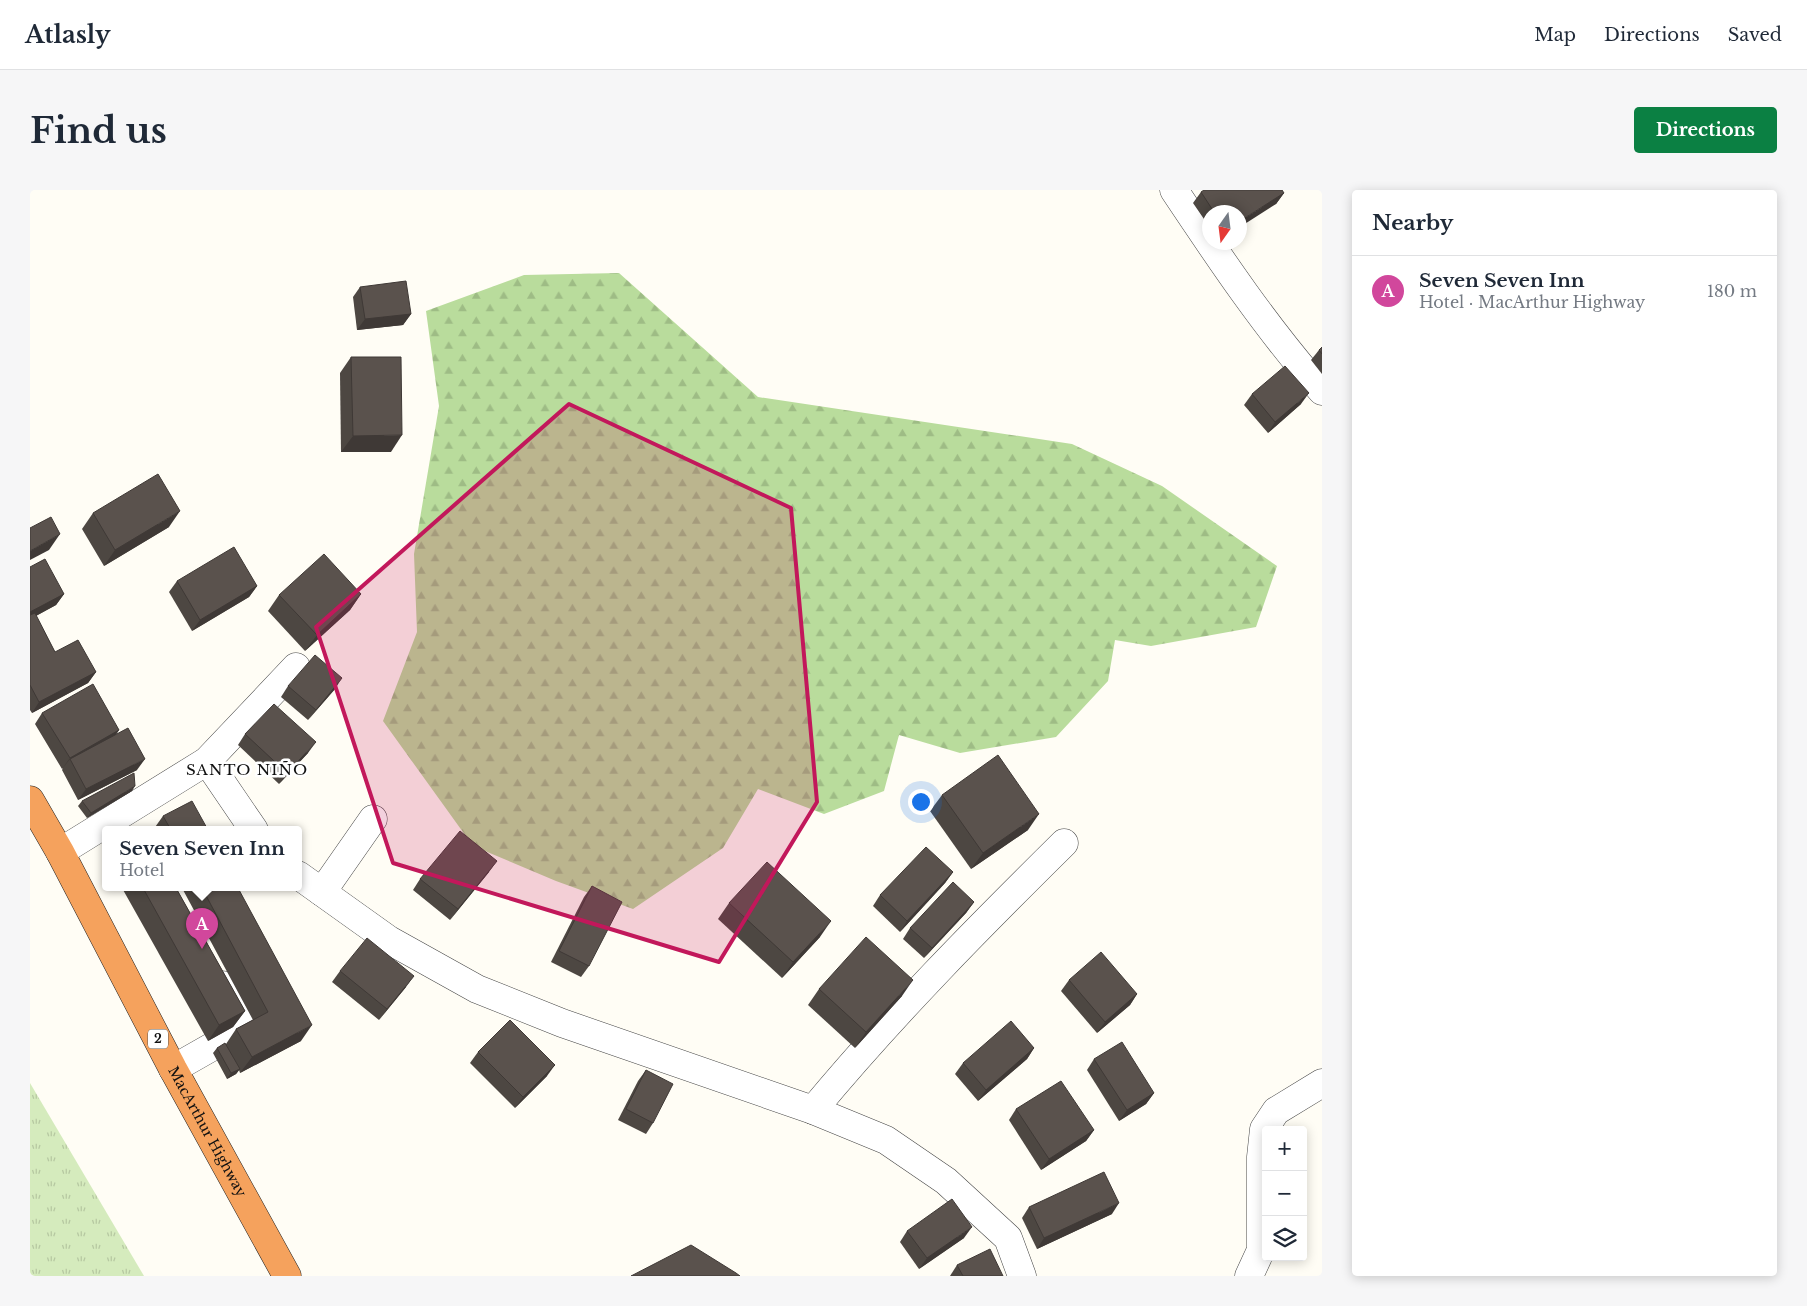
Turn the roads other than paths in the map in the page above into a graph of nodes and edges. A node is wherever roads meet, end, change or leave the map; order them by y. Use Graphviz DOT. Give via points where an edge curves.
graph roads {
  1 [pos="1174,190"];
  2 [pos="1322,391"];
  3 [pos="296,666"];
  4 [pos="207,761"];
  5 [pos="30,800"];
  6 [pos="373,819"];
  7 [pos="114,826"];
  8 [pos="251,826"];
  9 [pos="102,834"];
  10 [pos="1064,843"];
  11 [pos="60,852"];
  12 [pos="302,878"];
  13 [pos="322,892"];
  14 [pos="211,965"];
  15 [pos="173,1069"];
  16 [pos="1322,1083"];
  17 [pos="813,1110"];
  18 [pos="287,1276"];
  19 [pos="1022,1276"];
  20 [pos="1249,1276"];
  1 -- 2 [label="street" via="1278,338"];
  3 -- 4 [label="street"];
  4 -- 7 [label="street"];
  4 -- 8 [label="street"];
  5 -- 11 [label="highway, MacArthur Highway / 2"];
  6 -- 13 [label="street"];
  9 -- 11 [label="street"];
  10 -- 17 [label="street" via="871,1040"];
  11 -- 15 [label="highway, MacArthur Highway / 2"];
  12 -- 13 [label="street"];
  13 -- 17 [label="street" via="389,940 476,989 562,1023"];
  14 -- 15 [label="street" via="245,1028"];
  15 -- 18 [label="highway, MacArthur Highway / 2"];
  16 -- 20 [label="street" via="1276,1111 1264,1129 1261,1250"];
  17 -- 19 [label="street" via="886,1140 946,1181 1008,1238"];
}
